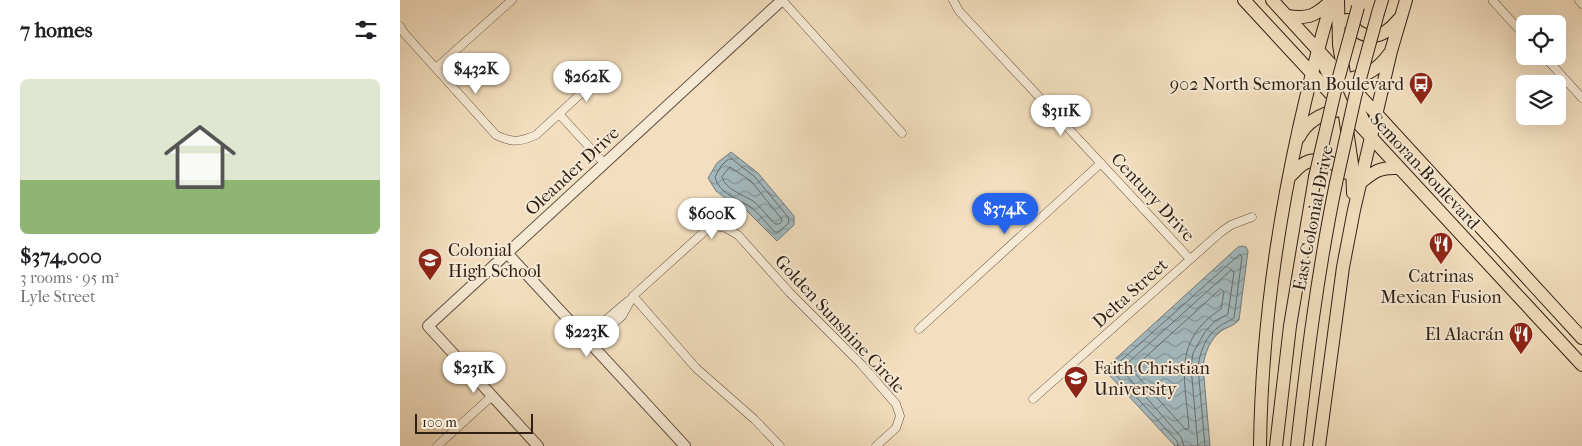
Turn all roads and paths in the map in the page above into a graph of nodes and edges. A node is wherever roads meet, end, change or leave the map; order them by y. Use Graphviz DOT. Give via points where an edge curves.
graph roads {
  1 [pos="512,0"];
  2 [pos="782,0"];
  3 [pos="953,0"];
  4 [pos="1244,0"];
  5 [pos="1272,0"];
  6 [pos="1382,0"];
  7 [pos="1406,0"];
  8 [pos="1578,0"];
  9 [pos="1335,1"];
  10 [pos="1493,1"];
  11 [pos="1359,3"];
  12 [pos="1582,4"];
  13 [pos="1287,16"];
  14 [pos="1400,17"];
  15 [pos="400,26"];
  16 [pos="1516,26"];
  17 [pos="1317,49"];
  18 [pos="1391,51"];
  19 [pos="1552,65"];
  20 [pos="436,68"];
  21 [pos="1311,74"];
  22 [pos="600,76"];
  23 [pos="1330,78"];
  24 [pos="1345,80"];
  25 [pos="1582,98"];
  26 [pos="1344,109"];
  27 [pos="1357,109"];
  28 [pos="1376,113"];
  29 [pos="560,114"];
  30 [pos="902,133"];
  31 [pos="1371,138"];
  32 [pos="1296,144"];
  33 [pos="604,163"];
  34 [pos="1100,163"];
  35 [pos="1398,168"];
  36 [pos="1290,176"];
  37 [pos="1356,181"];
  38 [pos="1252,217"];
  39 [pos="507,253"];
  40 [pos="1190,259"];
  41 [pos="633,296"];
  42 [pos="1528,306"];
  43 [pos="1570,324"];
  44 [pos="919,329"];
  45 [pos="1582,338"];
  46 [pos="588,340"];
  47 [pos="1576,355"];
  48 [pos="1582,365"];
  49 [pos="492,396"];
  50 [pos="1033,399"];
  51 [pos="437,446"];
  52 [pos="538,446"];
  53 [pos="686,446"];
  54 [pos="780,446"];
  55 [pos="876,446"];
  56 [pos="1260,446"];
  57 [pos="1276,446"];
  58 [pos="1297,446"];
  59 [pos="1319,446"];
  1 -- 20 [label="street"];
  2 -- 30 [label="street"];
  2 -- 33 [label="street, Oleander Drive"];
  3 -- 34 [label="street, Century Drive" via="959,11"];
  4 -- 21 [label="main road, Semoran Boulevard"];
  5 -- 13 [label="main road, Semoran Boulevard"];
  6 -- 58 [label="main road, East Colonial Drive, bridge" via="1357,89 1336,183 1312,320"];
  7 -- 14 [label="main road"];
  8 -- 12 [label="street"];
  9 -- 13 [label="main road" via="1313,16"];
  9 -- 14 [label="main road" via="1352,27 1372,37 1390,30"];
  9 -- 17 [label="main road"];
  9 -- 24 [label="main road"];
  10 -- 16 [label="street"];
  11 -- 57 [label="main road, East Colonial Drive, bridge" via="1315,177 1290,326"];
  13 -- 17 [label="main road, Semoran Boulevard"];
  14 -- 18 [label="main road"];
  15 -- 20 [label="street"];
  17 -- 21 [label="main road"];
  17 -- 23 [label="main road"];
  17 -- 24 [label="main road, Semoran Boulevard"];
  18 -- 24 [label="main road" via="1373,70"];
  18 -- 28 [label="main road"];
  19 -- 25 [label="street"];
  20 -- 29 [label="street" via="496,135 509,141 536,135"];
  21 -- 23 [label="main road"];
  21 -- 26 [label="main road, Semoran Boulevard"];
  21 -- 32 [label="main road"];
  22 -- 29 [label="street"];
  23 -- 24 [label="main road"];
  23 -- 26 [label="main road"];
  24 -- 27 [label="main road"];
  24 -- 28 [label="main road, Semoran Boulevard"];
  26 -- 27 [label="main road"];
  26 -- 31 [label="main road, Semoran Boulevard"];
  26 -- 32 [label="main road" via="1320,116 1309,124"];
  26 -- 37 [label="main road"];
  27 -- 28 [label="main road"];
  27 -- 31 [label="main road"];
  28 -- 31 [label="main road"];
  28 -- 43 [label="main road, Semoran Boulevard"];
  29 -- 33 [label="street"];
  31 -- 35 [label="main road, Semoran Boulevard"];
  31 -- 37 [label="main road"];
  32 -- 36 [label="main road"];
  33 -- 39 [label="street, Oleander Drive"];
  34 -- 40 [label="street, Century Drive"];
  34 -- 44 [label="street"];
  35 -- 37 [label="main road" via="1386,167"];
  35 -- 42 [label="main road, Semoran Boulevard"];
  36 -- 37 [label="main road" via="1304,164 1326,161 1337,165"];
  36 -- 56 [label="main road" via="1264,352"];
  37 -- 59 [label="main road"];
  38 -- 40 [label="street, Delta Street" via="1231,225"];
  39 -- 46 [label="street"];
  39 -- 49 [label="street, Oleander Drive" via="428,326"];
  40 -- 50 [label="street, Delta Street"];
  41 -- 46 [label="street, Golden Sunshine Circle"];
  41 -- 54 [label="street" via="696,368"];
  41 -- 55 [label="street, Golden Sunshine Circle" via="705,231 717,226 732,231 836,337 896,404 900,416 896,428"];
  42 -- 43 [label="main road" via="1548,315 1555,323"];
  42 -- 47 [label="main road, Semoran Boulevard"];
  43 -- 45 [label="main road, Semoran Boulevard"];
  46 -- 53 [label="street"];
  47 -- 48 [label="main road, Semoran Boulevard"];
  49 -- 51 [label="street"];
  49 -- 52 [label="street"];
}
